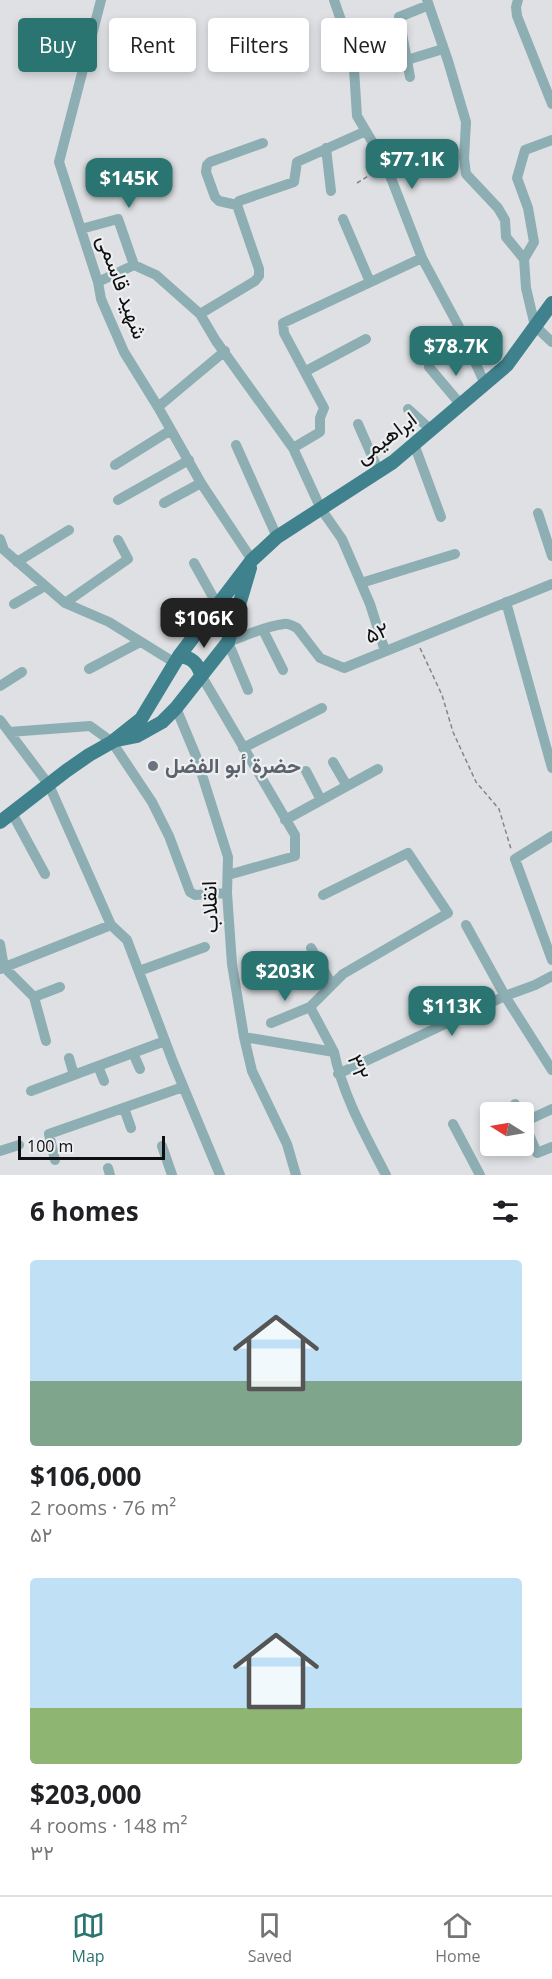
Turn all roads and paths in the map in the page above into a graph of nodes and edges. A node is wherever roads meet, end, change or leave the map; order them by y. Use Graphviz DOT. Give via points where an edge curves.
graph roads {
  1 [pos="101,0"];
  2 [pos="334,0"];
  3 [pos="518,0"];
  4 [pos="428,3"];
  5 [pos="399,18"];
  6 [pos="443,49"];
  7 [pos="407,60"];
  8 [pos="547,74"];
  9 [pos="410,77"];
  10 [pos="552,104"];
  11 [pos="366,131"];
  12 [pos="552,140"];
  13 [pos="263,144"];
  14 [pos="326,148"];
  15 [pos="386,165"];
  16 [pos="357,183"];
  17 [pos="330,191"];
  18 [pos="237,205"];
  19 [pos="343,219"];
  20 [pos="81,229"];
  21 [pos="422,258"];
  22 [pos="524,259"];
  23 [pos="134,265"];
  24 [pos="98,282"];
  25 [pos="370,282"];
  26 [pos="552,303"];
  27 [pos="200,314"];
  28 [pos="536,326"];
  29 [pos="366,339"];
  30 [pos="552,342"];
  31 [pos="225,351"];
  32 [pos="429,367"];
  33 [pos="306,371"];
  34 [pos="485,384"];
  35 [pos="461,405"];
  36 [pos="158,407"];
  37 [pos="408,409"];
  38 [pos="358,424"];
  39 [pos="171,430"];
  40 [pos="431,430"];
  41 [pos="414,444"];
  42 [pos="236,445"];
  43 [pos="293,448"];
  44 [pos="189,460"];
  45 [pos="115,465"];
  46 [pos="379,472"];
  47 [pos="201,483"];
  48 [pos="118,500"];
  49 [pos="164,503"];
  50 [pos="321,509"];
  51 [pos="538,513"];
  52 [pos="441,517"];
  53 [pos="69,530"];
  54 [pos="277,537"];
  55 [pos="0,539"];
  56 [pos="118,540"];
  57 [pos="455,554"];
  58 [pos="552,556"];
  59 [pos="252,560"];
  60 [pos="17,562"];
  61 [pos="194,564"];
  62 [pos="362,583"];
  63 [pos="552,584"];
  64 [pos="45,586"];
  65 [pos="506,602"];
  66 [pos="65,603"];
  67 [pos="14,604"];
  68 [pos="218,606"];
  69 [pos="264,630"];
  70 [pos="416,639"];
  71 [pos="140,642"];
  72 [pos="228,642"];
  73 [pos="386,651"];
  74 [pos="177,660"];
  75 [pos="89,669"];
  76 [pos="283,670"];
  77 [pos="22,672"];
  78 [pos="201,675"];
  79 [pos="0,686"];
  80 [pos="248,690"];
  81 [pos="176,708"];
  82 [pos="322,708"];
  83 [pos="0,720"];
  84 [pos="9,732"];
  85 [pos="112,742"];
  86 [pos="243,748"];
  87 [pos="333,762"];
  88 [pos="552,768"];
  89 [pos="378,769"];
  90 [pos="306,771"];
  91 [pos="49,785"];
  92 [pos="347,786"];
  93 [pos="321,800"];
  94 [pos="12,813"];
  95 [pos="285,820"];
  96 [pos="0,822"];
  97 [pos="552,836"];
  98 [pos="515,859"];
  99 [pos="45,874"];
  100 [pos="228,875"];
  101 [pos="227,893"];
  102 [pos="323,895"];
  103 [pos="111,925"];
  104 [pos="466,925"];
  105 [pos="0,944"];
  106 [pos="205,947"];
  107 [pos="311,948"];
  108 [pos="552,960"];
  109 [pos="2,968"];
  110 [pos="139,971"];
  111 [pos="552,976"];
  112 [pos="332,985"];
  113 [pos="60,987"];
  114 [pos="505,996"];
  115 [pos="34,997"];
  116 [pos="310,1007"];
  117 [pos="271,1023"];
  118 [pos="244,1037"];
  119 [pos="46,1041"];
  120 [pos="165,1041"];
  121 [pos="334,1052"];
  122 [pos="133,1053"];
  123 [pos="69,1058"];
  124 [pos="98,1066"];
  125 [pos="140,1069"];
  126 [pos="552,1070"];
  127 [pos="338,1074"];
  128 [pos="74,1075"];
  129 [pos="104,1081"];
  130 [pos="183,1087"];
  131 [pos="31,1090"];
  132 [pos="124,1108"];
  133 [pos="552,1108"];
  134 [pos="534,1117"];
  135 [pos="453,1124"];
  136 [pos="131,1128"];
  137 [pos="19,1145"];
  138 [pos="162,1146"];
  139 [pos="534,1146"];
  140 [pos="552,1147"];
  141 [pos="0,1151"];
  142 [pos="55,1160"];
  143 [pos="217,1174"];
  144 [pos="172,1175"];
  145 [pos="296,1175"];
  146 [pos="386,1175"];
  147 [pos="480,1175"];
  1 -- 20 [label="street, شهید قاسمی" via="59,162"];
  2 -- 11 [label="street" via="354,69 357,116"];
  3 -- 8 [label="street" via="516,12"];
  4 -- 5 [label="street"];
  4 -- 6 [label="street"];
  6 -- 7 [label="street"];
  6 -- 22 [label="street" via="466,122 466,174 498,208 506,220 506,237"];
  7 -- 9 [label="street"];
  8 -- 10 [label="street"];
  11 -- 14 [label="street"];
  11 -- 15 [label="street"];
  12 -- 22 [label="street" via="525,150 517,178 534,242"];
  13 -- 18 [label="street" via="207,165 215,197"];
  14 -- 17 [label="street"];
  14 -- 18 [label="street" via="297,162 294,182"];
  15 -- 16 [label="path"];
  15 -- 21 [label="street"];
  18 -- 27 [label="street" via="259,276"];
  19 -- 25 [label="street"];
  20 -- 23 [label="street" via="118,219"];
  20 -- 24 [label="street, شهید قاسمی"];
  21 -- 25 [label="street"];
  21 -- 34 [label="street"];
  22 -- 28 [label="street" via="526,288"];
  23 -- 24 [label="street"];
  23 -- 27 [label="street" via="156,275"];
  24 -- 36 [label="street, شهید قاسمی" via="101,299 124,352"];
  25 -- 33 [label="street" via="282,323"];
  26 -- 28 [label="main road, ابراهیمی"];
  27 -- 31 [label="street"];
  28 -- 30 [label="street"];
  28 -- 34 [label="main road, ابراهیمی" via="507,365"];
  29 -- 33 [label="street"];
  31 -- 36 [label="street"];
  31 -- 43 [label="street"];
  32 -- 35 [label="street"];
  33 -- 43 [label="street" via="324,408 320,432"];
  34 -- 35 [label="main road, ابراهیمی"];
  35 -- 40 [label="main road, ابراهیمی"];
  36 -- 39 [label="street, شهید قاسمی"];
  37 -- 40 [label="street"];
  38 -- 46 [label="street"];
  39 -- 44 [label="street, شهید قاسمی"];
  39 -- 45 [label="street"];
  40 -- 41 [label="main road, ابراهیمی"];
  41 -- 46 [label="main road, ابراهیمی"];
  41 -- 52 [label="street"];
  42 -- 54 [label="street"];
  43 -- 50 [label="street"];
  44 -- 47 [label="street, شهید قاسمی"];
  44 -- 48 [label="street"];
  46 -- 50 [label="main road, ابراهیمی"];
  47 -- 49 [label="street"];
  47 -- 59 [label="street, شهید قاسمی"];
  50 -- 54 [label="main road, ابراهیمی"];
  50 -- 62 [label="street" via="342,539"];
  51 -- 58 [label="street"];
  53 -- 60 [label="street"];
  54 -- 59 [label="main road, ابراهیمی"];
  55 -- 60 [label="street" via="4,550"];
  56 -- 66 [label="street" via="128,559"];
  57 -- 62 [label="street"];
  59 -- 68 [label="main road, ابراهیمی"];
  59 -- 72 [label="main road"];
  60 -- 64 [label="street"];
  61 -- 68 [label="street"];
  62 -- 73 [label="street"];
  63 -- 65 [label="street, ۵۲"];
  64 -- 66 [label="street"];
  64 -- 67 [label="street"];
  65 -- 70 [label="street, ۵۲"];
  65 -- 88 [label="street"];
  66 -- 71 [label="street" via="109,622"];
  68 -- 74 [label="main road, ابراهیمی"];
  69 -- 72 [label="street, ۵۲"];
  69 -- 73 [label="street, ۵۲" via="286,623 292,625 320,658 344,668"];
  69 -- 76 [label="street"];
  70 -- 73 [label="street, ۵۲"];
  70 -- 98 [label="path" via="476,782 499,809"];
  71 -- 74 [label="street"];
  71 -- 75 [label="street"];
  72 -- 78 [label="main road"];
  72 -- 80 [label="street"];
  74 -- 78 [label="main road" via="186,657 196,663"];
  74 -- 85 [label="main road, ابراهیمی" via="144,715"];
  77 -- 79 [label="street"];
  78 -- 81 [label="main road"];
  78 -- 86 [label="street"];
  81 -- 85 [label="main road" via="162,722 137,736"];
  81 -- 100 [label="street, انقلاب" via="228,857"];
  82 -- 86 [label="street"];
  83 -- 84 [label="street"];
  84 -- 85 [label="street" via="90,726"];
  84 -- 91 [label="street"];
  85 -- 91 [label="main road"];
  85 -- 101 [label="street" via="152,802 190,892"];
  86 -- 95 [label="street"];
  87 -- 92 [label="street"];
  89 -- 92 [label="street"];
  90 -- 93 [label="street"];
  91 -- 94 [label="main road"];
  91 -- 103 [label="street"];
  92 -- 93 [label="street"];
  93 -- 95 [label="street"];
  94 -- 96 [label="main road"];
  94 -- 99 [label="street"];
  95 -- 100 [label="street" via="295,835 295,856"];
  97 -- 98 [label="street"];
  98 -- 108 [label="street"];
  100 -- 101 [label="street, انقلاب"];
  101 -- 118 [label="street, انقلاب" via="232,964"];
  102 -- 112 [label="street" via="408,853 448,913 343,974"];
  103 -- 109 [label="street"];
  103 -- 110 [label="street" via="127,940"];
  104 -- 114 [label="street"];
  105 -- 109 [label="street"];
  106 -- 110 [label="street"];
  107 -- 112 [label="street"];
  109 -- 115 [label="street"];
  110 -- 120 [label="street"];
  111 -- 114 [label="street"];
  112 -- 116 [label="street"];
  113 -- 115 [label="street"];
  114 -- 126 [label="street"];
  114 -- 127 [label="street"];
  115 -- 119 [label="street"];
  116 -- 117 [label="street"];
  116 -- 121 [label="street"];
  118 -- 121 [label="street, ۳۲"];
  118 -- 145 [label="street, انقلاب" via="252,1071"];
  120 -- 122 [label="street"];
  120 -- 130 [label="street"];
  121 -- 127 [label="street, ۳۲"];
  122 -- 124 [label="street"];
  122 -- 125 [label="street"];
  123 -- 128 [label="street"];
  124 -- 128 [label="street"];
  124 -- 129 [label="street"];
  127 -- 146 [label="street, ۳۲"];
  128 -- 131 [label="street"];
  130 -- 132 [label="street"];
  130 -- 143 [label="street"];
  132 -- 136 [label="street"];
  132 -- 142 [label="street" via="49,1134"];
  133 -- 134 [label="street"];
  135 -- 147 [label="street"];
  137 -- 141 [label="street"];
  138 -- 144 [label="street"];
  139 -- 140 [label="street" via="537,1153"];
}
